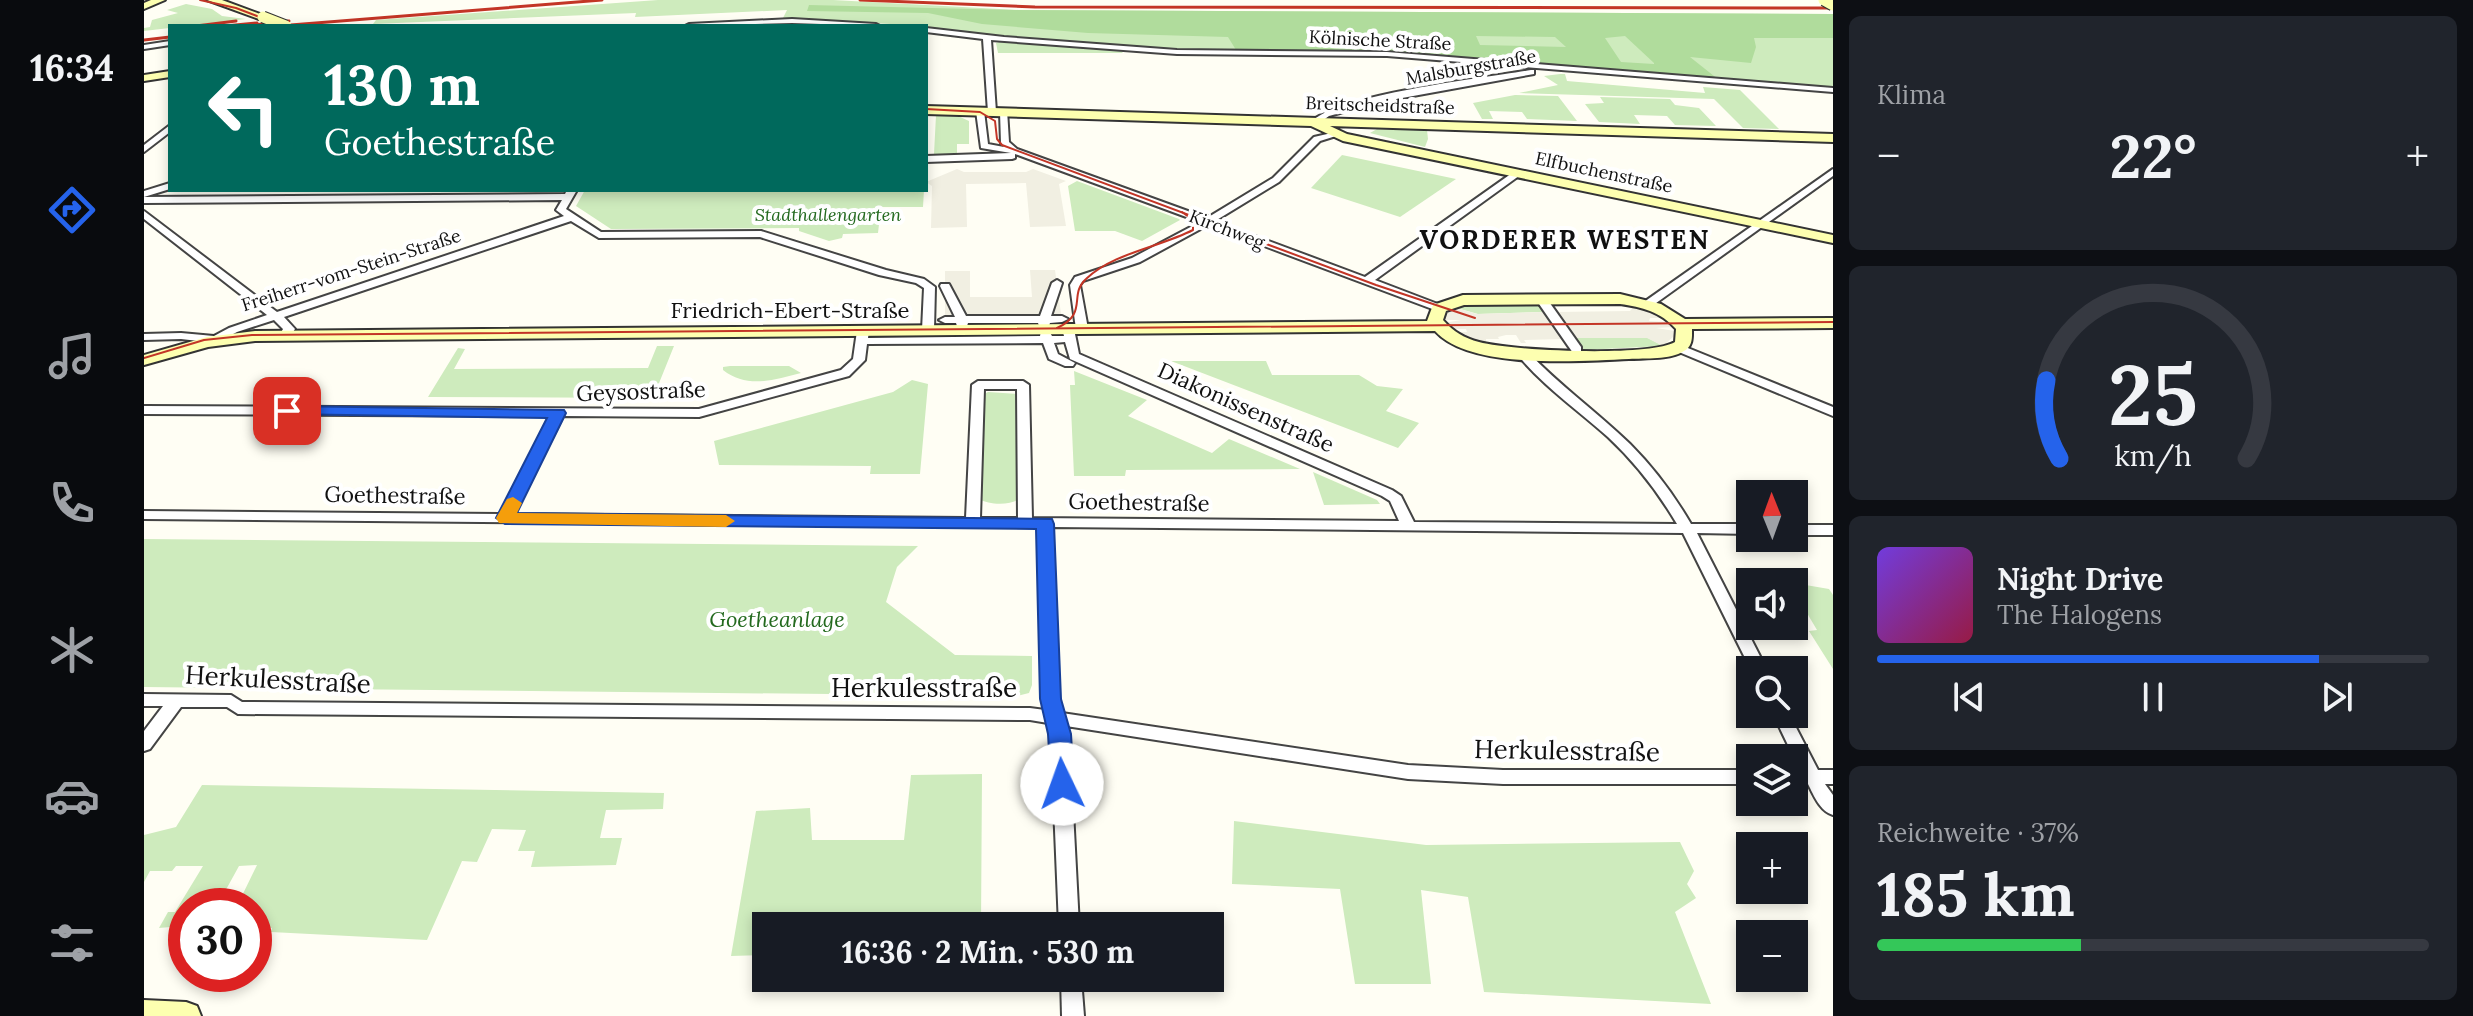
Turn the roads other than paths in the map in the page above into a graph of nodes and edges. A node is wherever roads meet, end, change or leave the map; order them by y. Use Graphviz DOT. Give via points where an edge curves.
graph roads {
  1 [pos="160,0"];
  2 [pos="196,0"];
  3 [pos="1824,0"];
  4 [pos="218,2"];
  5 [pos="1833,5"];
  6 [pos="144,6"];
  7 [pos="281,24"];
  8 [pos="730,24"];
  9 [pos="842,24"];
  10 [pos="928,30"];
  11 [pos="992,38"];
  12 [pos="168,43"];
  13 [pos="144,47"];
  14 [pos="1551,69"];
  15 [pos="168,74"];
  16 [pos="144,78"];
  17 [pos="1833,90"];
  18 [pos="1349,106"];
  19 [pos="928,110"];
  20 [pos="992,112"];
  21 [pos="1316,121"];
  22 [pos="1343,122"];
  23 [pos="168,130"];
  24 [pos="1328,135"];
  25 [pos="1833,138"];
  26 [pos="1368,142"];
  27 [pos="144,149"];
  28 [pos="1017,152"];
  29 [pos="928,159"];
  30 [pos="1833,172"];
  31 [pos="1518,173"];
  32 [pos="168,187"];
  33 [pos="570,193"];
  34 [pos="144,197"];
  35 [pos="144,214"];
  36 [pos="572,217"];
  37 [pos="1206,222"];
  38 [pos="1762,224"];
  39 [pos="1833,239"];
  40 [pos="1365,282"];
  41 [pos="1057,283"];
  42 [pos="945,286"];
  43 [pos="1543,301"];
  44 [pos="1648,304"];
  45 [pos="1439,308"];
  46 [pos="277,316"];
  47 [pos="945,320"];
  48 [pos="1833,323"];
  49 [pos="1681,324"];
  50 [pos="1437,326"];
  51 [pos="1045,329"];
  52 [pos="1068,329"];
  53 [pos="962,330"];
  54 [pos="921,335"];
  55 [pos="285,336"];
  56 [pos="867,336"];
  57 [pos="144,338"];
  58 [pos="216,340"];
  59 [pos="1678,348"];
  60 [pos="1577,350"];
  61 [pos="154,354"];
  62 [pos="1523,354"];
  63 [pos="1069,363"];
  64 [pos="144,410"];
  65 [pos="1833,412"];
  66 [pos="558,413"];
  67 [pos="144,515"];
  68 [pos="505,518"];
  69 [pos="973,523"];
  70 [pos="1025,523"];
  71 [pos="1045,524"];
  72 [pos="1409,527"];
  73 [pos="1688,529"];
  74 [pos="1736,529"];
  75 [pos="1808,530"];
  76 [pos="1833,530"];
  77 [pos="1752,656"];
  78 [pos="144,700"];
  79 [pos="177,700"];
  80 [pos="1053,708"];
  81 [pos="1788,728"];
  82 [pos="144,744"];
  83 [pos="1736,777"];
  84 [pos="1808,777"];
  85 [pos="1813,777"];
  86 [pos="1833,777"];
  87 [pos="1833,808"];
  88 [pos="1068,912"];
  89 [pos="1072,992"];
  90 [pos="144,1014"];
  91 [pos="186,1016"];
  92 [pos="1073,1016"];
  1 -- 6 [label="main road"];
  2 -- 4 [label="main road"];
  3 -- 5 [label="main road, bridge"];
  4 -- 7 [label="main road, bridge"];
  8 -- 9 [label="street"];
  10 -- 11 [label="street, Kölnische Straße"];
  11 -- 14 [label="street, Kölnische Straße" via="1177,52 1363,52"];
  11 -- 20 [label="street"];
  12 -- 13 [label="street"];
  14 -- 17 [label="street, Kölnische Straße"];
  14 -- 18 [label="street, Malsburgstraße"];
  15 -- 16 [label="main road"];
  18 -- 21 [label="street, Malsburgstraße" via="1319,115"];
  18 -- 22 [label="street" via="1341,114"];
  19 -- 20 [label="main road, Breitscheidstraße"];
  20 -- 21 [label="main road, Breitscheidstraße"];
  20 -- 28 [label="street" via="1005,143"];
  20 -- 28 [label="street, Kirchweg" via="984,146"];
  21 -- 22 [label="main road, Breitscheidstraße"];
  21 -- 24 [label="main road, Elfbuchenstraße"];
  22 -- 25 [label="main road, Breitscheidstraße"];
  22 -- 26 [label="main road, Elfbuchenstraße"];
  23 -- 27 [label="street"];
  24 -- 26 [label="main road, Elfbuchenstraße"];
  24 -- 37 [label="street" via="1276,180"];
  26 -- 31 [label="main road, Elfbuchenstraße"];
  28 -- 29 [label="street" via="994,158"];
  28 -- 37 [label="street, Kirchweg"];
  30 -- 38 [label="street"];
  31 -- 38 [label="main road, Elfbuchenstraße"];
  31 -- 40 [label="street"];
  32 -- 34 [label="street"];
  33 -- 34 [label="street"];
  33 -- 36 [label="street" via="561,210"];
  35 -- 46 [label="street"];
  36 -- 46 [label="street, Freiherr-vom-Stein-Straße"];
  36 -- 54 [label="street" via="599,235 761,234 920,281 930,287"];
  37 -- 40 [label="street, Kirchweg"];
  37 -- 52 [label="street" via="1149,254 1079,279"];
  38 -- 39 [label="main road, Elfbuchenstraße"];
  38 -- 44 [label="street"];
  40 -- 45 [label="street, Kirchweg"];
  41 -- 51 [label="street"];
  42 -- 53 [label="street"];
  43 -- 60 [label="street"];
  44 -- 45 [label="main road" via="1620,299 1463,300"];
  44 -- 49 [label="main road"];
  45 -- 50 [label="main road"];
  46 -- 55 [label="street" via="289,326"];
  46 -- 58 [label="street, Freiherr-vom-Stein-Straße"];
  47 -- 53 [label="street"];
  48 -- 49 [label="main road"];
  49 -- 59 [label="main road" via="1685,338"];
  50 -- 52 [label="main road, Friedrich-Ebert-Straße"];
  50 -- 62 [label="main road" via="1469,347"];
  51 -- 52 [label="street"];
  51 -- 52 [label="street"];
  51 -- 53 [label="street"];
  51 -- 53 [label="street" via="1001,341"];
  51 -- 63 [label="street" via="1053,356"];
  52 -- 54 [label="main road, Friedrich-Ebert-Straße"];
  52 -- 72 [label="street, Diakonissenstraße" via="1074,356 1387,493 1396,499"];
  53 -- 54 [label="street"];
  54 -- 56 [label="main road, Friedrich-Ebert-Straße"];
  55 -- 56 [label="main road, Friedrich-Ebert-Straße"];
  55 -- 58 [label="main road, Friedrich-Ebert-Straße"];
  56 -- 66 [label="street, Geysostraße" via="859,360 834,379 699,413"];
  57 -- 58 [label="street, Friedrich-Ebert-Straße"];
  57 -- 61 [label="street, Friedrich-Ebert-Straße" via="154,343"];
  58 -- 61 [label="main road, Freiherr-vom-Stein-Straße"];
  59 -- 62 [label="main road"];
  59 -- 65 [label="street"];
  62 -- 73 [label="street" via="1642,464"];
  64 -- 66 [label="street, Geysostraße"];
  66 -- 68 [label="street"];
  67 -- 68 [label="street, Goethestraße"];
  68 -- 69 [label="street, Goethestraße"];
  69 -- 70 [label="street, Goethestraße"];
  69 -- 70 [label="street" via="978,385 1023,385"];
  70 -- 71 [label="street, Goethestraße"];
  71 -- 72 [label="street, Goethestraße"];
  71 -- 80 [label="street"];
  72 -- 73 [label="street, Goethestraße"];
  73 -- 74 [label="street, Goethestraße"];
  73 -- 77 [label="street"];
  75 -- 76 [label="street"];
  78 -- 79 [label="street, Herkulesstraße"];
  79 -- 80 [label="street, Herkulesstraße" via="231,701 238,708 1020,714"];
  79 -- 82 [label="street"];
  80 -- 83 [label="street, Herkulesstraße" via="1408,772"];
  80 -- 88 [label="street" via="1060,737"];
  81 -- 85 [label="street"];
  84 -- 85 [label="street"];
  85 -- 86 [label="street"];
  85 -- 87 [label="street"];
  89 -- 92 [label="street"];
  90 -- 91 [label="main road"];
}
